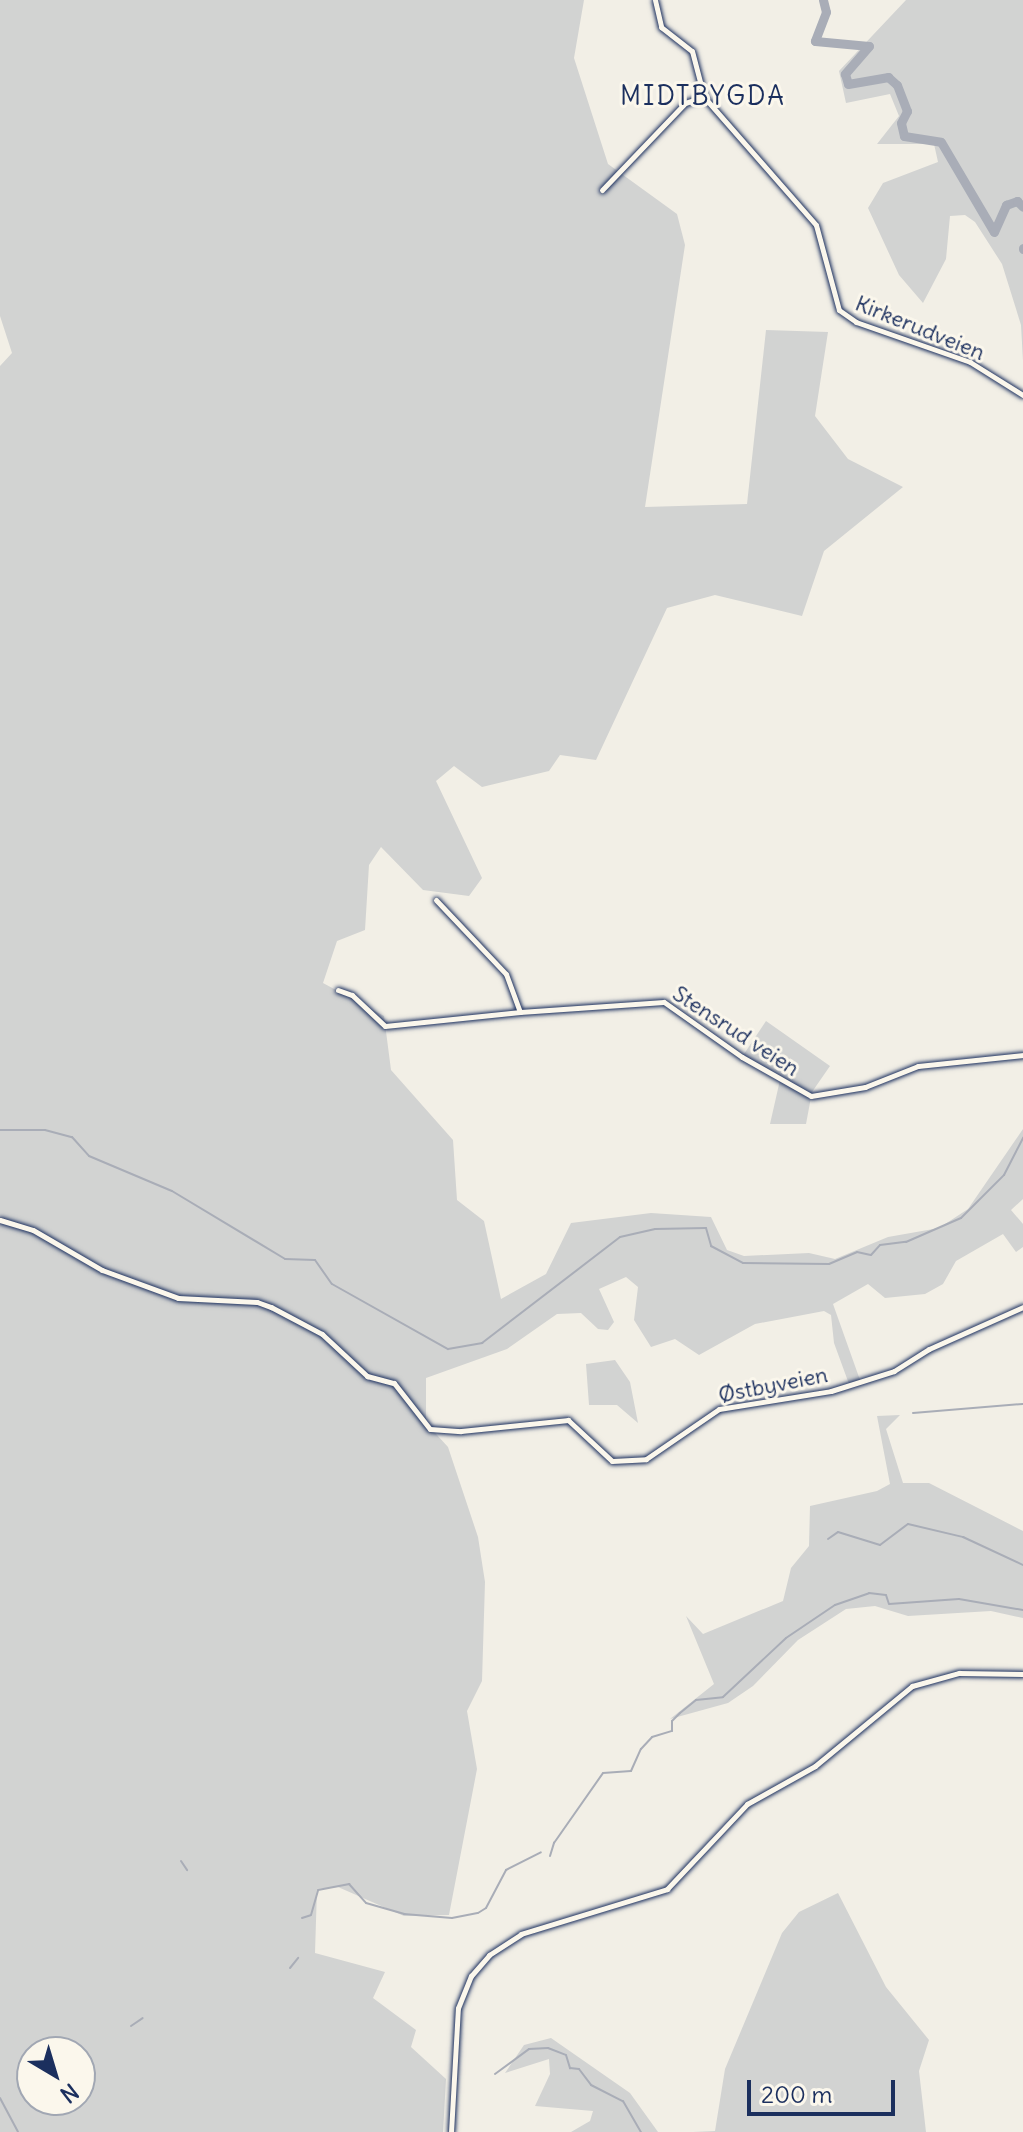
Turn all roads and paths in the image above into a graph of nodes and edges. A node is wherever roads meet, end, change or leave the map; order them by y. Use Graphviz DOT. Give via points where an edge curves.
graph roads {
  1 [pos="655,0"];
  2 [pos="704,97"];
  3 [pos="602,190"];
  4 [pos="1023,395"];
  5 [pos="436,900"];
  6 [pos="338,990"];
  7 [pos="520,1012"];
  8 [pos="1023,1055"];
  9 [pos="0,1220"];
  10 [pos="1023,1307"];
  11 [pos="1023,1674"];
  12 [pos="451,2132"];
  1 -- 2 [label="street, Kirkerudveien" via="661,27 692,51"];
  2 -- 3 [label="street" via="685,103"];
  2 -- 4 [label="street, Kirkerudveien" via="816,225 833,297 845,317 970,362"];
  5 -- 7 [label="street" via="506,974"];
  6 -- 7 [label="street, Stensrud veien" via="352,995 385,1026"];
  7 -- 8 [label="street, Stensrud veien" via="657,1000 780,1080 821,1097 918,1066"];
  9 -- 10 [label="street, Østbyveien" via="33,1230 102,1270 178,1298 271,1307 322,1334 367,1376 394,1383 430,1429 448,1432 568,1420 604,1458 640,1462 719,1409 858,1384"];
  11 -- 12 [label="street" via="959,1673 912,1686 815,1766 740,1809 667,1889 521,1934 489,1955 471,1976 458,2008"];
}
